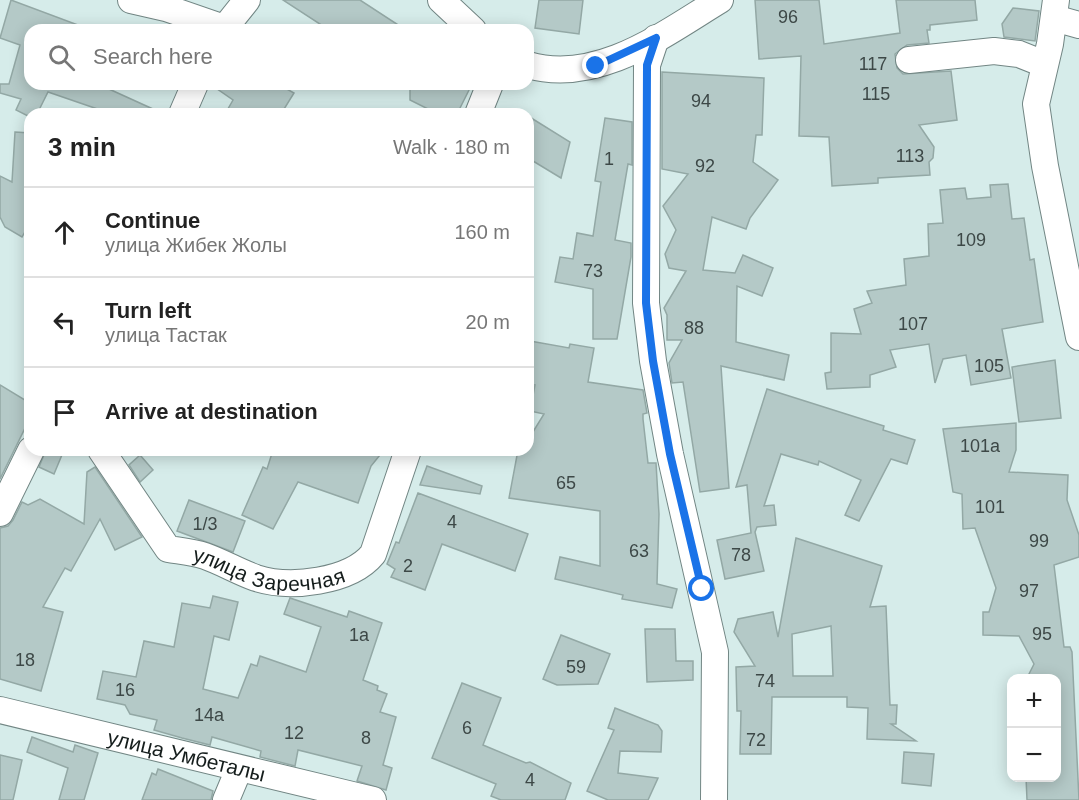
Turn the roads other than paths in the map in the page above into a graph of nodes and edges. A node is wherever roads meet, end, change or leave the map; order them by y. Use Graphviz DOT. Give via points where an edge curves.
graph roads {
  1 [pos="131,0"];
  2 [pos="248,0"];
  3 [pos="441,0"];
  4 [pos="720,0"];
  5 [pos="1055,9"];
  6 [pos="209,24"];
  7 [pos="227,24"];
  8 [pos="467,24"];
  9 [pos="1079,25"];
  10 [pos="656,38"];
  11 [pos="909,60"];
  12 [pos="1044,64"];
  13 [pos="534,66"];
  14 [pos="192,90"];
  15 [pos="488,90"];
  16 [pos="185,108"];
  17 [pos="480,108"];
  18 [pos="1079,337"];
  19 [pos="28,456"];
  20 [pos="105,456"];
  21 [pos="406,456"];
  22 [pos="0,513"];
  23 [pos="0,710"];
  24 [pos="239,769"];
  25 [pos="226,800"];
  26 [pos="373,800"];
  27 [pos="714,800"];
  1 -- 6 [label="street"];
  2 -- 7 [label="street"];
  3 -- 8 [label="street"];
  4 -- 10 [label="street"];
  5 -- 9 [label="street"];
  5 -- 12 [label="street"];
  10 -- 13 [label="street" via="596,66"];
  10 -- 27 [label="street" via="647,65 646,303 670,454 715,652"];
  11 -- 12 [label="street" via="994,51 1019,54"];
  12 -- 18 [label="street" via="1036,104"];
  14 -- 16 [label="street"];
  15 -- 17 [label="street"];
  19 -- 22 [label="street"];
  20 -- 21 [label="street, улица Заречная" via="168,549 203,555 258,578 297,582 339,576 363,566 373,554"];
  23 -- 24 [label="street, улица Умбеталы"];
  24 -- 25 [label="street"];
  24 -- 26 [label="street, улица Умбеталы"];
}
